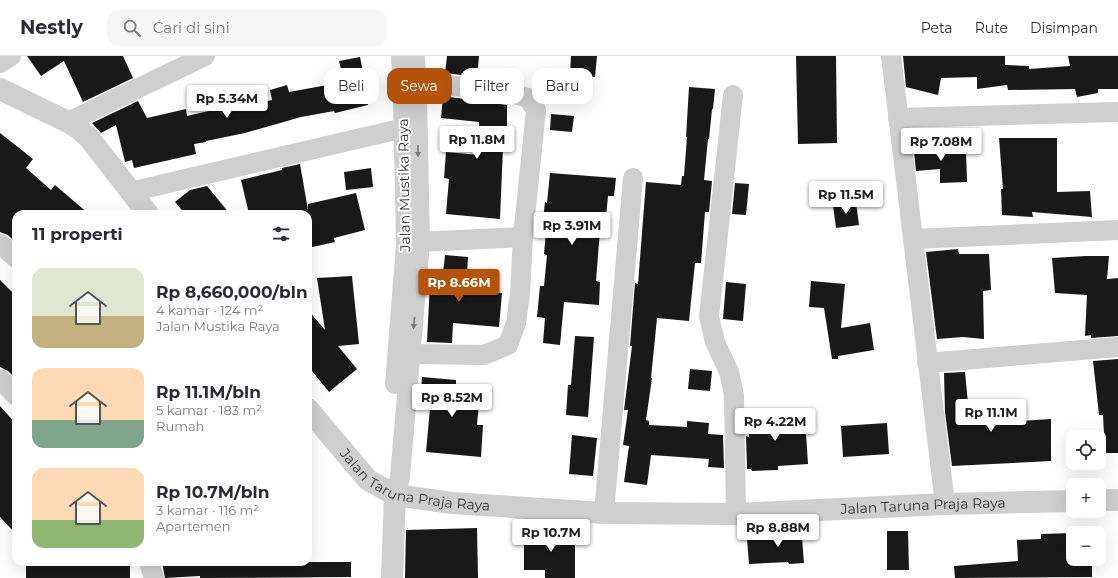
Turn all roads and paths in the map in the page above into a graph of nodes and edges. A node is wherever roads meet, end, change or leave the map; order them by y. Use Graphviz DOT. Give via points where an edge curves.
graph roads {
  1 [pos="10,56"];
  2 [pos="205,56"];
  3 [pos="401,56"];
  4 [pos="415,56"];
  5 [pos="890,56"];
  6 [pos="0,63"];
  7 [pos="405,68"];
  8 [pos="412,68"];
  9 [pos="452,86"];
  10 [pos="0,89"];
  11 [pos="733,95"];
  12 [pos="410,104"];
  13 [pos="1118,112"];
  14 [pos="898,118"];
  15 [pos="68,122"];
  16 [pos="411,128"];
  17 [pos="633,178"];
  18 [pos="130,192"];
  19 [pos="145,210"];
  20 [pos="1118,230"];
  21 [pos="523,237"];
  22 [pos="913,239"];
  23 [pos="420,242"];
  24 [pos="0,244"];
  25 [pos="12,254"];
  26 [pos="1118,347"];
  27 [pos="411,354"];
  28 [pos="927,363"];
  29 [pos="0,379"];
  30 [pos="12,392"];
  31 [pos="312,414"];
  32 [pos="395,495"];
  33 [pos="1106,500"];
  34 [pos="1118,500"];
  35 [pos="1066,501"];
  36 [pos="945,504"];
  37 [pos="604,513"];
  38 [pos="736,514"];
  39 [pos="150,566"];
  40 [pos="154,578"];
  41 [pos="392,578"];
  1 -- 6 [label="street"];
  2 -- 15 [label="street"];
  3 -- 7 [label="street, Jalan Mustika Raya"];
  4 -- 8 [label="street, Jalan Mustika Raya"];
  5 -- 14 [label="street"];
  9 -- 21 [label="street" via="515,94 528,98 536,110"];
  10 -- 15 [label="street"];
  11 -- 38 [label="street" via="709,317 715,342 729,372 734,395"];
  12 -- 16 [label="street, Jalan Mustika Raya"];
  13 -- 14 [label="street"];
  14 -- 22 [label="street"];
  15 -- 18 [label="street" via="90,139"];
  16 -- 18 [label="street"];
  16 -- 23 [label="street, Jalan Mustika Raya, one-way"];
  16 -- 32 [label="street, Jalan Mustika Raya" via="406,245 389,474"];
  17 -- 37 [label="street"];
  18 -- 19 [label="street"];
  20 -- 22 [label="street"];
  21 -- 23 [label="street"];
  21 -- 27 [label="street" via="516,323 508,345 484,355"];
  22 -- 28 [label="street"];
  23 -- 27 [label="street, Jalan Mustika Raya, one-way"];
  24 -- 25 [label="street"];
  26 -- 28 [label="street"];
  27 -- 32 [label="street, Jalan Mustika Raya" via="400,477"];
  28 -- 36 [label="street"];
  29 -- 30 [label="street"];
  31 -- 32 [label="street, Jalan Taruna Praja Raya" via="368,480"];
  32 -- 37 [label="street, Jalan Taruna Praja Raya" via="452,503"];
  32 -- 41 [label="street"];
  33 -- 34 [label="street"];
  35 -- 36 [label="street, Jalan Taruna Praja Raya"];
  36 -- 38 [label="street, Jalan Taruna Praja Raya"];
  37 -- 38 [label="street, Jalan Taruna Praja Raya"];
  39 -- 40 [label="street"];
}
